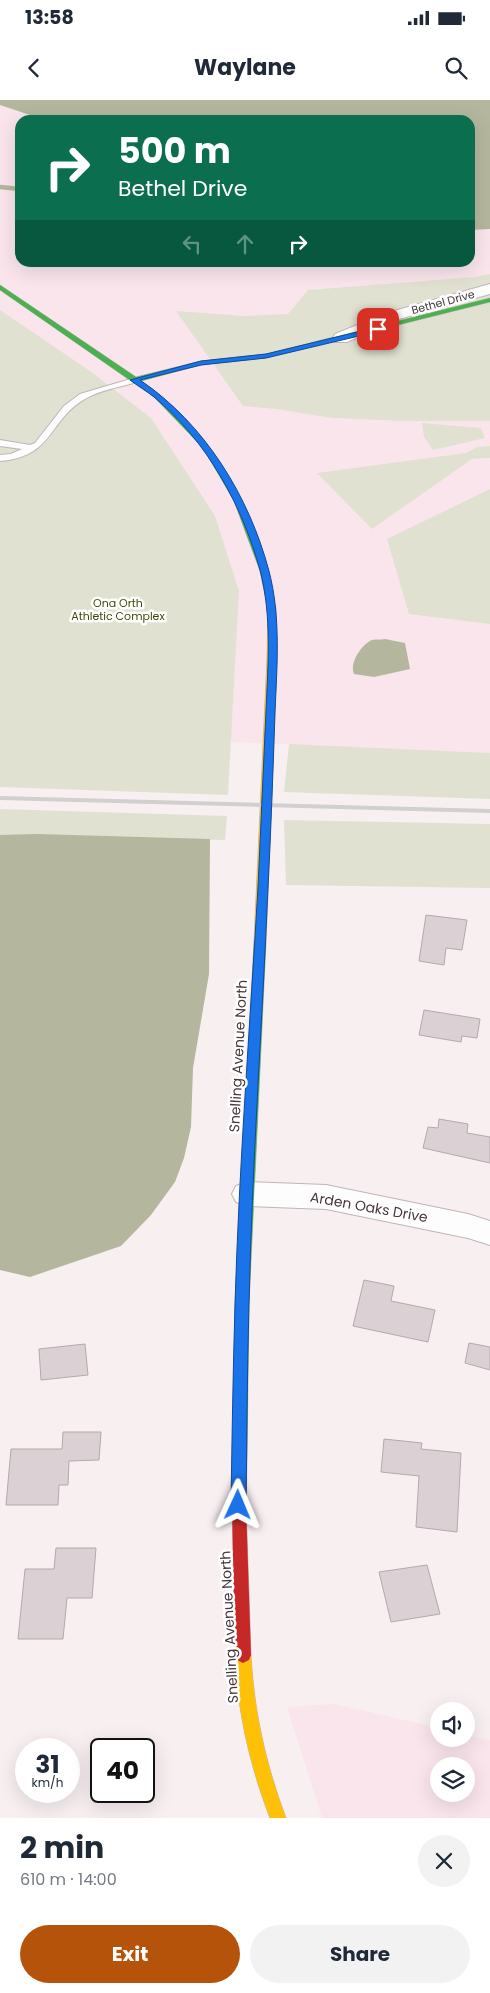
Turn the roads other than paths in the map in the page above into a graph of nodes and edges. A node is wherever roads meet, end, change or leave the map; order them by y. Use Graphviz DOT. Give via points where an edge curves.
graph roads {
  1 [pos="0,286"];
  2 [pos="490,290"];
  3 [pos="490,300"];
  4 [pos="341,338"];
  5 [pos="134,380"];
  6 [pos="0,443"];
  7 [pos="31,448"];
  8 [pos="0,458"];
  9 [pos="247,1194"];
  10 [pos="490,1233"];
  11 [pos="267,1790"];
  12 [pos="268,1818"];
  13 [pos="278,1818"];
  1 -- 5 [label="street, Snelling Avenue North"];
  2 -- 4 [label="street, Bethel Drive" via="393,316"];
  3 -- 4 [label="street, Bethel Drive"];
  4 -- 5 [label="street, Bethel Drive" via="266,356 201,363"];
  5 -- 7 [label="lane" via="82,396 67,408 38,445"];
  5 -- 9 [label="street, Snelling Avenue North" via="157,395 184,421 222,472 252,536 272,609 267,810"];
  6 -- 7 [label="lane"];
  7 -- 8 [label="lane" via="13,457"];
  9 -- 10 [label="street, Arden Oaks Drive" via="326,1197"];
  9 -- 11 [label="street, Snelling Avenue North" via="238,1505 244,1692"];
  11 -- 12 [label="street, Snelling Avenue North"];
  11 -- 13 [label="street, Snelling Avenue North"];
}
